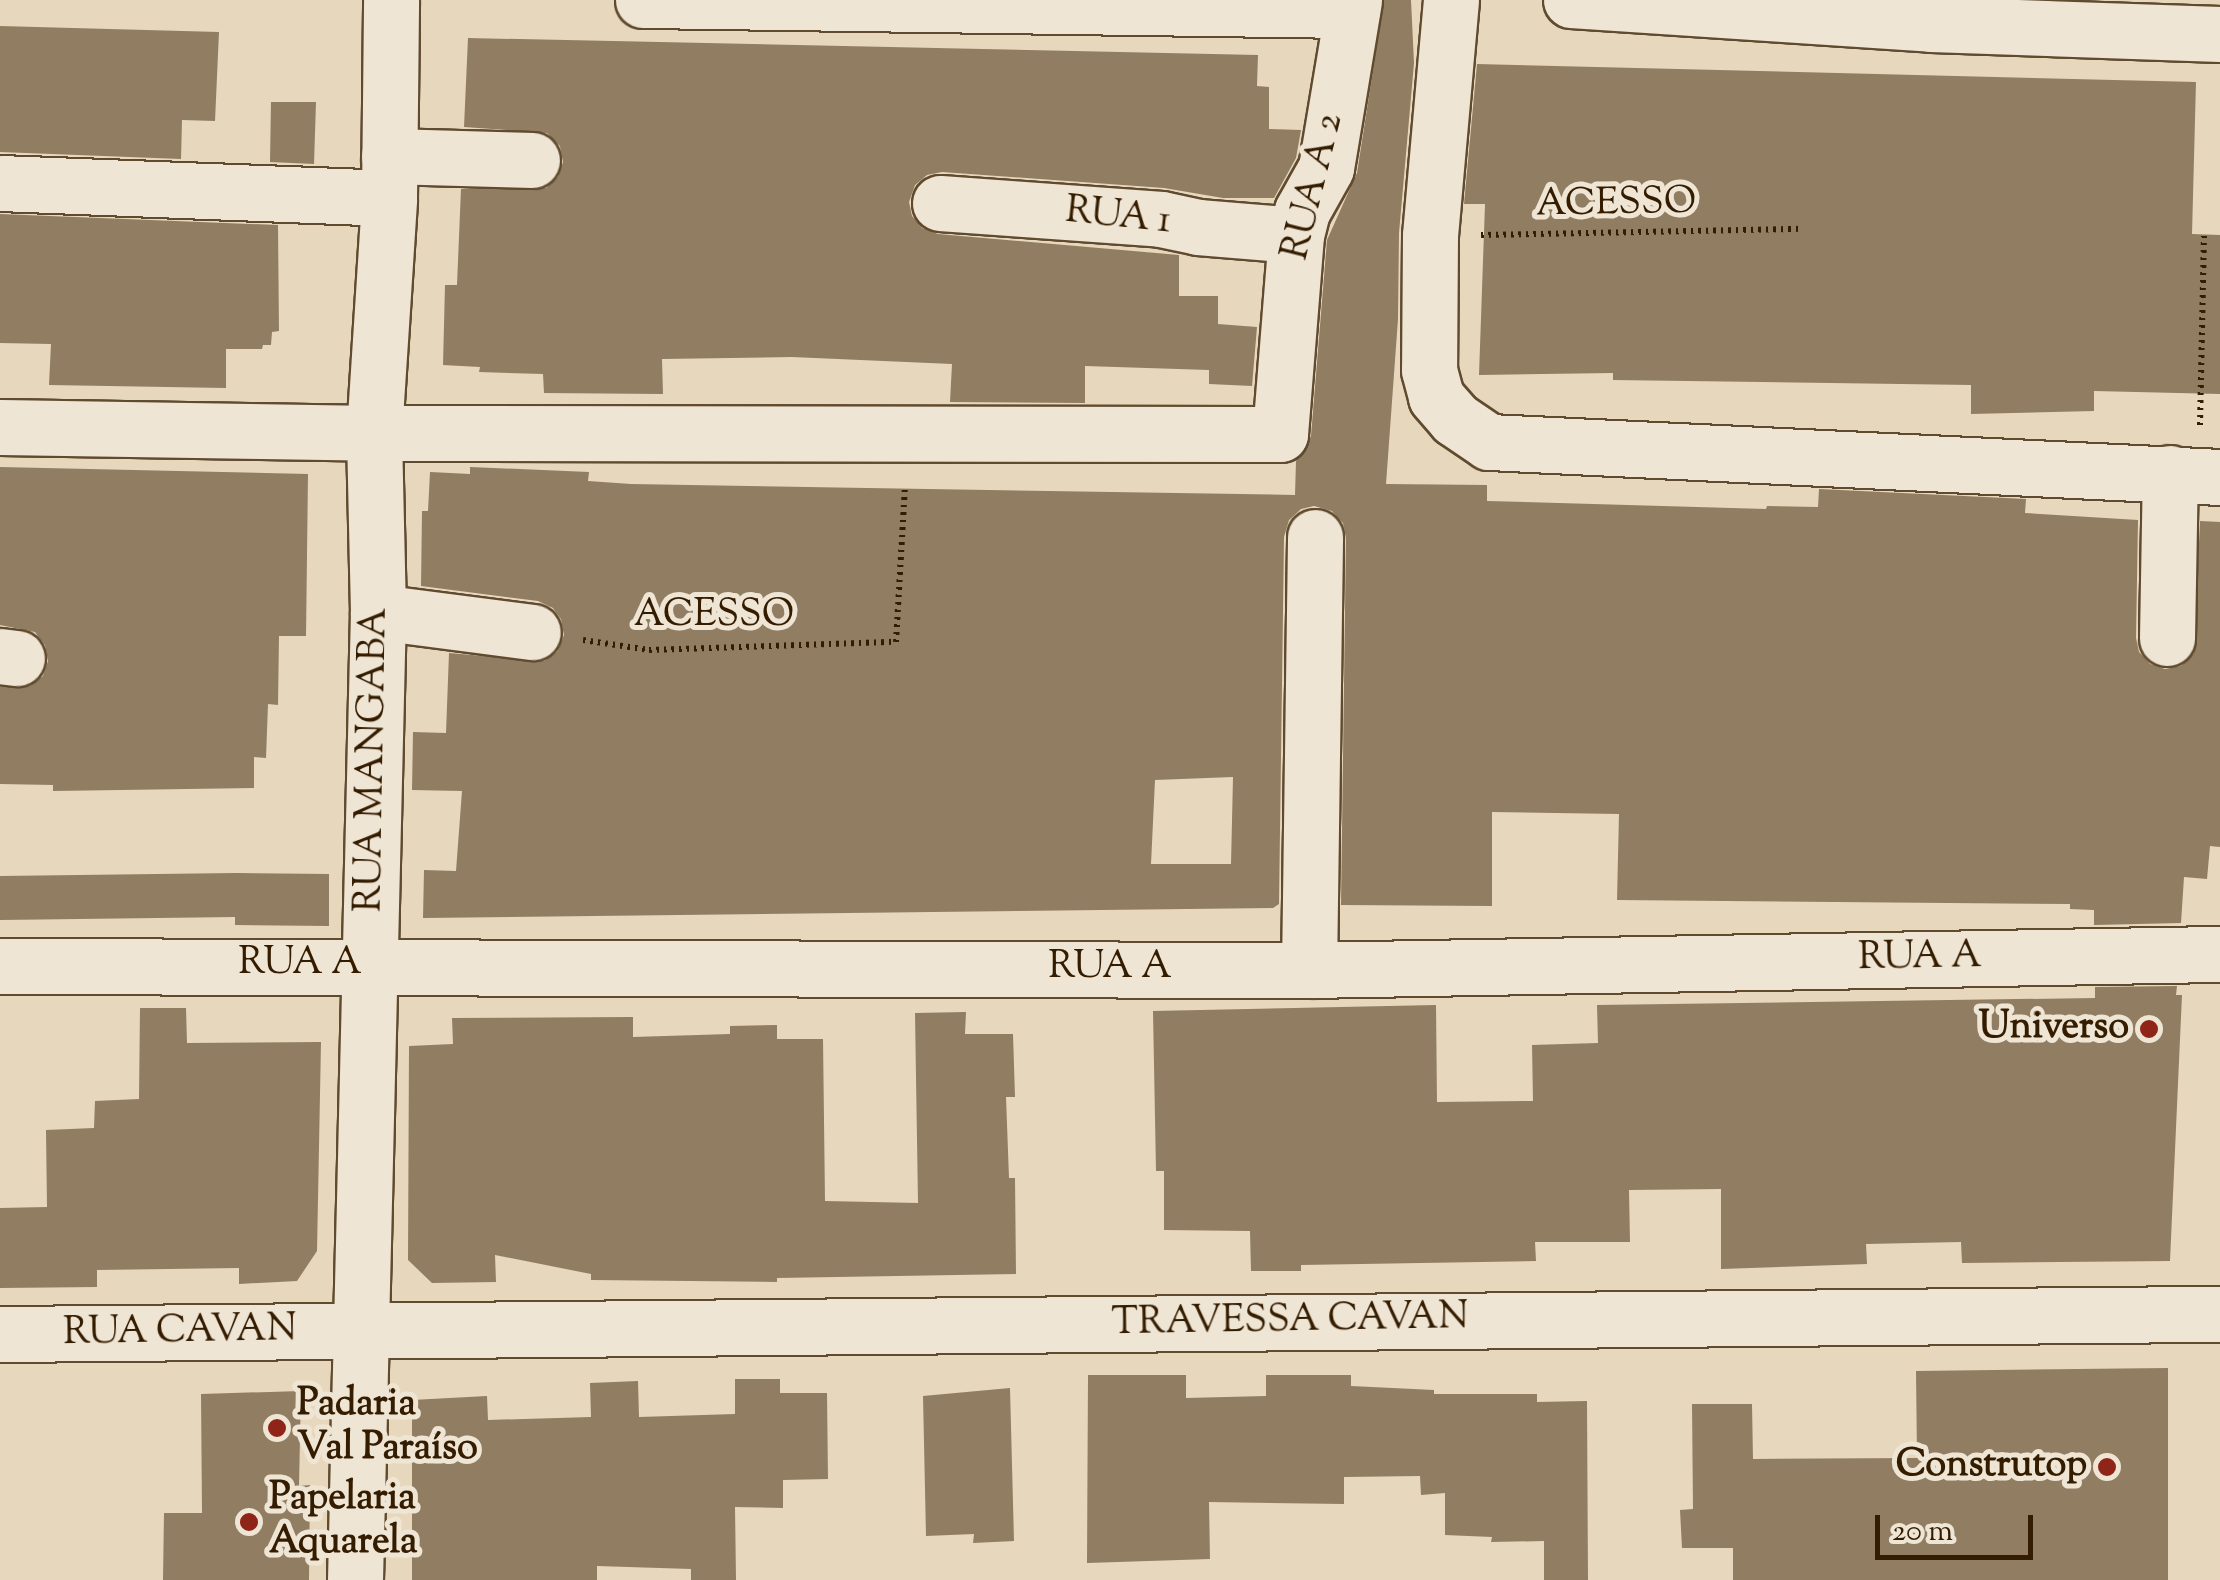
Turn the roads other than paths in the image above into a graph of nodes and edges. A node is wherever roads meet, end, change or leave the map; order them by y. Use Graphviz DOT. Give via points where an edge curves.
graph roads {
  1 [pos="390,0"];
  2 [pos="644,0"];
  3 [pos="1450,0"];
  4 [pos="1570,0"];
  5 [pos="1353,5"];
  6 [pos="1931,12"];
  7 [pos="2220,34"];
  8 [pos="532,160"];
  9 [pos="389,177"];
  10 [pos="0,183"];
  11 [pos="940,203"];
  12 [pos="1296,235"];
  13 [pos="0,426"];
  14 [pos="374,432"];
  15 [pos="2196,476"];
  16 [pos="1315,537"];
  17 [pos="378,612"];
  18 [pos="533,632"];
  19 [pos="2167,638"];
  20 [pos="2220,954"];
  21 [pos="370,965"];
  22 [pos="0,966"];
  23 [pos="1309,970"];
  24 [pos="2220,1314"];
  25 [pos="359,1331"];
  26 [pos="0,1334"];
  27 [pos="355,1580"];
  1 -- 9 [label="street, RUA MANGABA"];
  2 -- 5 [label="street"];
  3 -- 15 [label="street" via="1430,236 1429,370 1436,397 1490,442"];
  4 -- 6 [label="street"];
  5 -- 12 [label="street, RUA A 2" via="1326,168"];
  6 -- 7 [label="street"];
  8 -- 9 [label="street"];
  9 -- 10 [label="street"];
  9 -- 14 [label="street, RUA MANGABA"];
  11 -- 12 [label="street, RUA 1"];
  12 -- 14 [label="street, RUA A 2" via="1280,434"];
  13 -- 14 [label="street"];
  14 -- 17 [label="street, RUA MANGABA"];
  15 -- 19 [label="street"];
  16 -- 23 [label="street"];
  17 -- 18 [label="street"];
  17 -- 21 [label="street, RUA MANGABA"];
  20 -- 23 [label="street, RUA A"];
  21 -- 22 [label="street, RUA A"];
  21 -- 23 [label="street, RUA A"];
  21 -- 25 [label="street, RUA MANGABA"];
  24 -- 25 [label="street, TRAVESSA CAVAN"];
  25 -- 26 [label="street, RUA CAVAN"];
  25 -- 27 [label="street, RUA MANGABA"];
}
